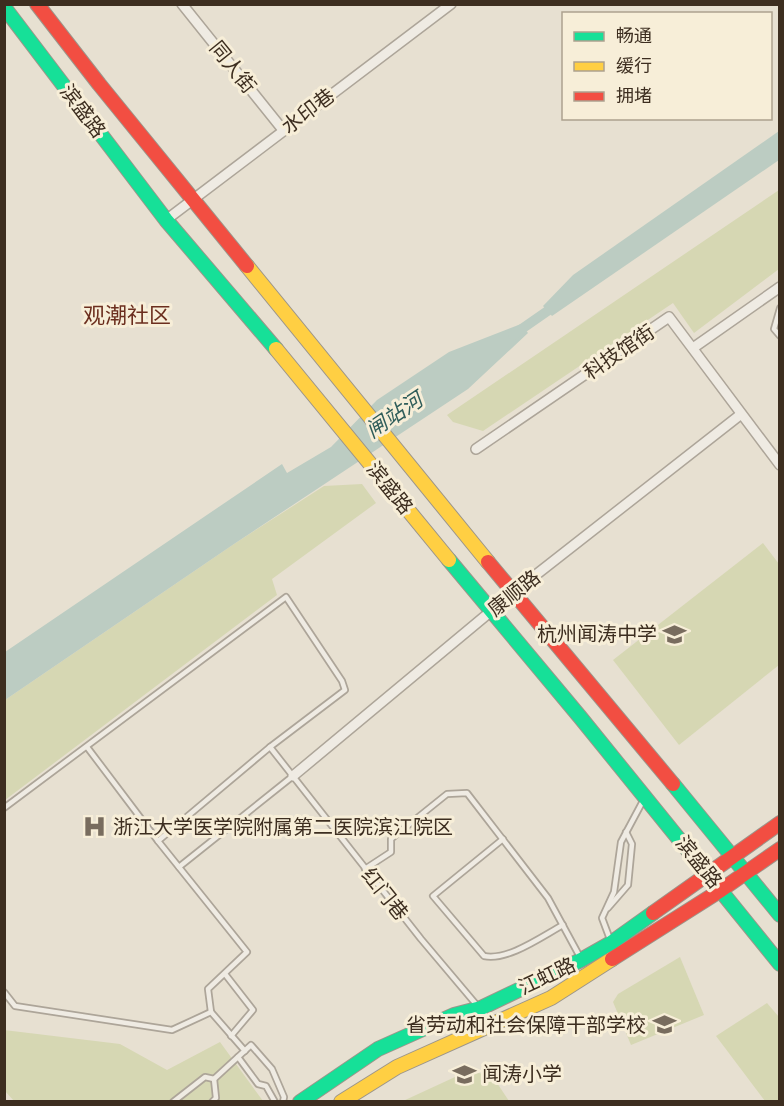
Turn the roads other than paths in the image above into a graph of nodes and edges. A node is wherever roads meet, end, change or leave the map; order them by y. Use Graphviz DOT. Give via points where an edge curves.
graph roads {
  1 [pos="37,4"];
  2 [pos="182,4"];
  3 [pos="451,4"];
  4 [pos="7,8"];
  5 [pos="283,130"];
  6 [pos="193,199"];
  7 [pos="166,220"];
  8 [pos="780,287"];
  9 [pos="780,308"];
  10 [pos="780,336"];
  11 [pos="693,348"];
  12 [pos="740,415"];
  13 [pos="476,449"];
  14 [pos="780,465"];
  15 [pos="514,592"];
  16 [pos="490,612"];
  17 [pos="87,747"];
  18 [pos="270,747"];
  19 [pos="293,776"];
  20 [pos="646,797"];
  21 [pos="4,808"];
  22 [pos="780,823"];
  23 [pos="626,832"];
  24 [pos="503,839"];
  25 [pos="158,841"];
  26 [pos="780,849"];
  27 [pos="733,856"];
  28 [pos="179,867"];
  29 [pos="365,869"];
  30 [pos="708,873"];
  31 [pos="746,873"];
  32 [pos="721,890"];
  33 [pos="604,913"];
  34 [pos="780,915"];
  35 [pos="563,925"];
  36 [pos="611,943"];
  37 [pos="581,960"];
  38 [pos="780,964"];
  39 [pos="225,974"];
  40 [pos="4,992"];
  41 [pos="481,1008"];
  42 [pos="211,1012"];
  43 [pos="494,1025"];
  44 [pos="231,1036"];
  45 [pos="245,1051"];
  46 [pos="238,1057"];
  47 [pos="214,1079"];
  48 [pos="173,1101"];
  49 [pos="212,1101"];
  50 [pos="274,1101"];
  51 [pos="283,1101"];
  52 [pos="300,1101"];
  53 [pos="341,1101"];
  1 -- 6 [label="main road, 滨盛路"];
  2 -- 5 [label="street, 同人街"];
  3 -- 5 [label="street, 水印巷"];
  4 -- 7 [label="main road, 滨盛路"];
  5 -- 6 [label="street, 水印巷"];
  6 -- 7 [label="street, 水印巷"];
  6 -- 15 [label="main road, 滨盛路"];
  7 -- 16 [label="main road, 滨盛路" via="239,303"];
  8 -- 11 [label="street"];
  9 -- 10 [label="lane" via="774,329"];
  11 -- 12 [label="street, 科技馆街"];
  11 -- 13 [label="street, 科技馆街" via="669,317"];
  12 -- 14 [label="street, 科技馆街"];
  12 -- 15 [label="street, 康顺路"];
  15 -- 16 [label="street, 康顺路"];
  15 -- 27 [label="main road, 滨盛路"];
  16 -- 19 [label="street, 康顺路"];
  16 -- 20 [label="main road, 滨盛路"];
  17 -- 18 [label="lane" via="286,597 345,690"];
  17 -- 21 [label="lane"];
  17 -- 25 [label="lane"];
  18 -- 19 [label="lane, 红门巷"];
  18 -- 25 [label="lane"];
  19 -- 28 [label="lane"];
  19 -- 29 [label="lane, 红门巷"];
  20 -- 23 [label="lane"];
  20 -- 30 [label="main road, 滨盛路"];
  22 -- 27 [label="main road, 江虹路"];
  23 -- 33 [label="lane" via="614,892"];
  23 -- 33 [label="lane" via="632,844 628,885"];
  24 -- 29 [label="lane" via="467,793 447,794 391,839 391,852"];
  24 -- 35 [label="lane" via="548,898"];
  24 -- 35 [label="lane" via="433,896 484,956 507,955"];
  25 -- 28 [label="lane"];
  26 -- 31 [label="main road, 江虹路"];
  27 -- 30 [label="main road, 江虹路"];
  27 -- 31 [label="main road, 滨盛路"];
  28 -- 39 [label="lane" via="247,952"];
  29 -- 41 [label="lane, 红门巷"];
  30 -- 32 [label="main road, 滨盛路"];
  30 -- 36 [label="main road, 江虹路"];
  31 -- 32 [label="main road, 江虹路"];
  31 -- 34 [label="main road, 滨盛路"];
  32 -- 38 [label="main road, 滨盛路"];
  32 -- 43 [label="main road, 江虹路" via="551,998"];
  33 -- 36 [label="lane" via="602,918"];
  35 -- 37 [label="lane"];
  36 -- 37 [label="main road, 江虹路"];
  37 -- 41 [label="main road, 江虹路"];
  39 -- 42 [label="lane" via="208,989"];
  39 -- 44 [label="lane" via="254,1010"];
  40 -- 42 [label="lane" via="15,1006 172,1030"];
  41 -- 43 [label="lane, 红门巷"];
  41 -- 52 [label="main road, 江虹路" via="454,1015 378,1049"];
  42 -- 44 [label="lane"];
  43 -- 53 [label="main road, 江虹路" via="398,1067"];
  44 -- 45 [label="lane"];
  45 -- 46 [label="lane"];
  45 -- 51 [label="lane" via="251,1046 272,1069"];
  46 -- 47 [label="lane"];
  46 -- 50 [label="lane" via="258,1084 266,1086"];
  47 -- 48 [label="lane" via="205,1077"];
  47 -- 49 [label="lane" via="216,1098"];
}
